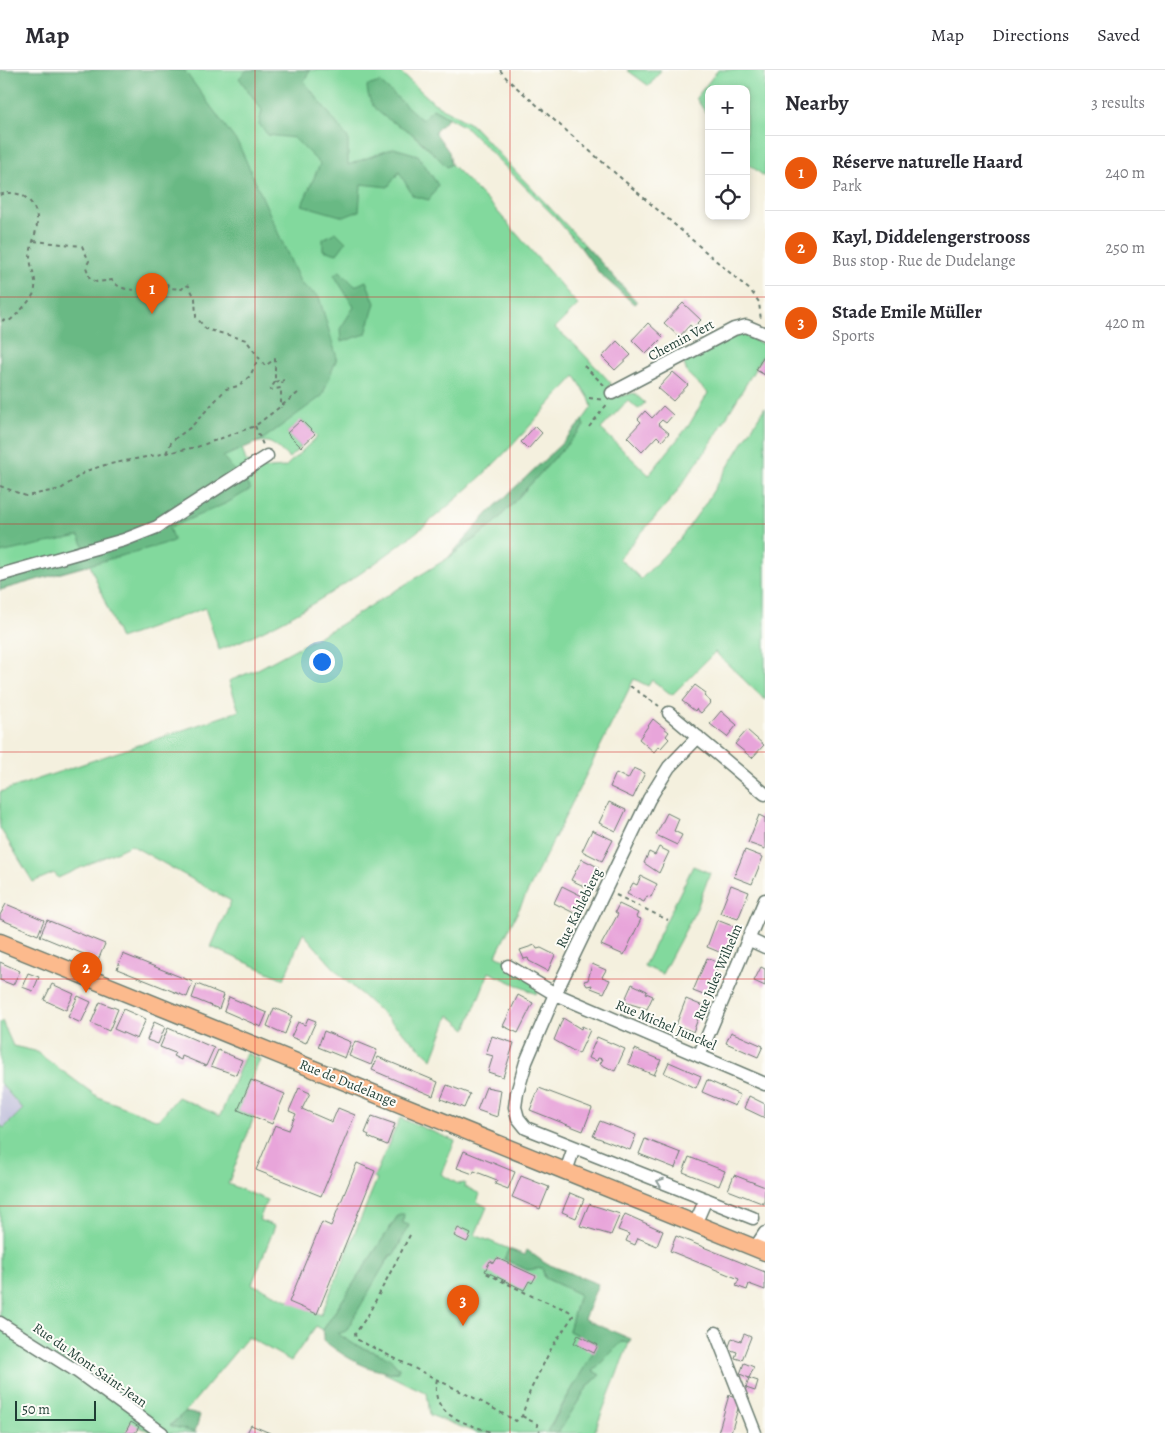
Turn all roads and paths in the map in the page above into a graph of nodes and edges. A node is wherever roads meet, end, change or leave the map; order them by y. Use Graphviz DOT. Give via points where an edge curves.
graph roads {
  1 [pos="500,70"];
  2 [pos="0,195"];
  3 [pos="34,241"];
  4 [pos="0,320"];
  5 [pos="763,332"];
  6 [pos="259,357"];
  7 [pos="275,382"];
  8 [pos="281,388"];
  9 [pos="612,393"];
  10 [pos="298,394"];
  11 [pos="281,408"];
  12 [pos="255,426"];
  13 [pos="166,454"];
  14 [pos="268,456"];
  15 [pos="0,486"];
  16 [pos="0,575"];
  17 [pos="630,686"];
  18 [pos="669,713"];
  19 [pos="698,737"];
  20 [pos="765,794"];
  21 [pos="605,889"];
  22 [pos="765,900"];
  23 [pos="668,920"];
  24 [pos="748,939"];
  25 [pos="0,942"];
  26 [pos="765,947"];
  27 [pos="508,966"];
  28 [pos="555,994"];
  29 [pos="699,1056"];
  30 [pos="765,1084"];
  31 [pos="574,1148"];
  32 [pos="566,1171"];
  33 [pos="706,1200"];
  34 [pos="753,1218"];
  35 [pos="695,1224"];
  36 [pos="765,1234"];
  37 [pos="410,1235"];
  38 [pos="760,1250"];
  39 [pos="484,1272"];
  40 [pos="0,1323"];
  41 [pos="716,1332"];
  42 [pos="437,1378"];
  43 [pos="522,1416"];
  44 [pos="162,1433"];
  45 [pos="493,1433"];
  46 [pos="540,1433"];
  47 [pos="755,1433"];
  1 -- 5 [label="path" via="751,291 759,302"];
  2 -- 3 [label="path" via="15,192 26,197 35,210 38,223"];
  3 -- 4 [label="path" via="30,258 36,280 34,292 16,317 9,321"];
  3 -- 6 [label="path" via="82,246 89,261 86,267 90,279 96,282 112,280 126,290 156,288 162,282 175,289 189,286 195,298 196,318 206,329 246,340"];
  5 -- 9 [label="street, Chemin Vert" via="746,326 734,329"];
  6 -- 7 [label="path" via="265,366 275,359"];
  6 -- 13 [label="path" via="250,376 238,386 226,389 191,427 172,440"];
  7 -- 8 [label="path" via="283,380"];
  7 -- 8 [label="path" via="270,390"];
  8 -- 11 [label="path"];
  10 -- 11 [label="path"];
  11 -- 12 [label="path"];
  12 -- 13 [label="path" via="197,447"];
  12 -- 14 [label="path"];
  13 -- 15 [label="path" via="105,465 86,471 60,489 26,496"];
  14 -- 16 [label="street" via="158,527 124,540"];
  17 -- 18 [label="path"];
  18 -- 19 [label="street"];
  19 -- 20 [label="street"];
  19 -- 21 [label="street, Rue Kahlebierg" via="669,767 649,799"];
  21 -- 23 [label="path"];
  21 -- 28 [label="street, Rue Kahlebierg"];
  22 -- 24 [label="street, Rue Jules Wilhelm"];
  24 -- 26 [label="street"];
  24 -- 29 [label="street, Rue Jules Wilhelm"];
  25 -- 32 [label="main road, Rue de Dudelange"];
  27 -- 28 [label="street, Rue Michel Junckel"];
  28 -- 29 [label="street, Rue Michel Junckel"];
  28 -- 31 [label="street, Rue Kahlebierg" via="526,1062 515,1107 526,1128"];
  29 -- 30 [label="street, Rue Michel Junckel"];
  31 -- 32 [label="street"];
  33 -- 31 [label="street, one-way"];
  32 -- 35 [label="main road, Rue de Dudelange"];
  33 -- 34 [label="street"];
  33 -- 35 [label="street"];
  35 -- 38 [label="main road, Rue de Dudelange"];
  36 -- 38 [label="street"];
  37 -- 42 [label="path" via="355,1336 358,1341"];
  39 -- 43 [label="path" via="572,1313 530,1391"];
  40 -- 44 [label="street, Rue du Mont Saint-Jean" via="78,1372"];
  41 -- 47 [label="street"];
  42 -- 43 [label="path" via="512,1420"];
  42 -- 45 [label="path" via="434,1392 444,1411"];
  43 -- 46 [label="path" via="538,1424"];
}
